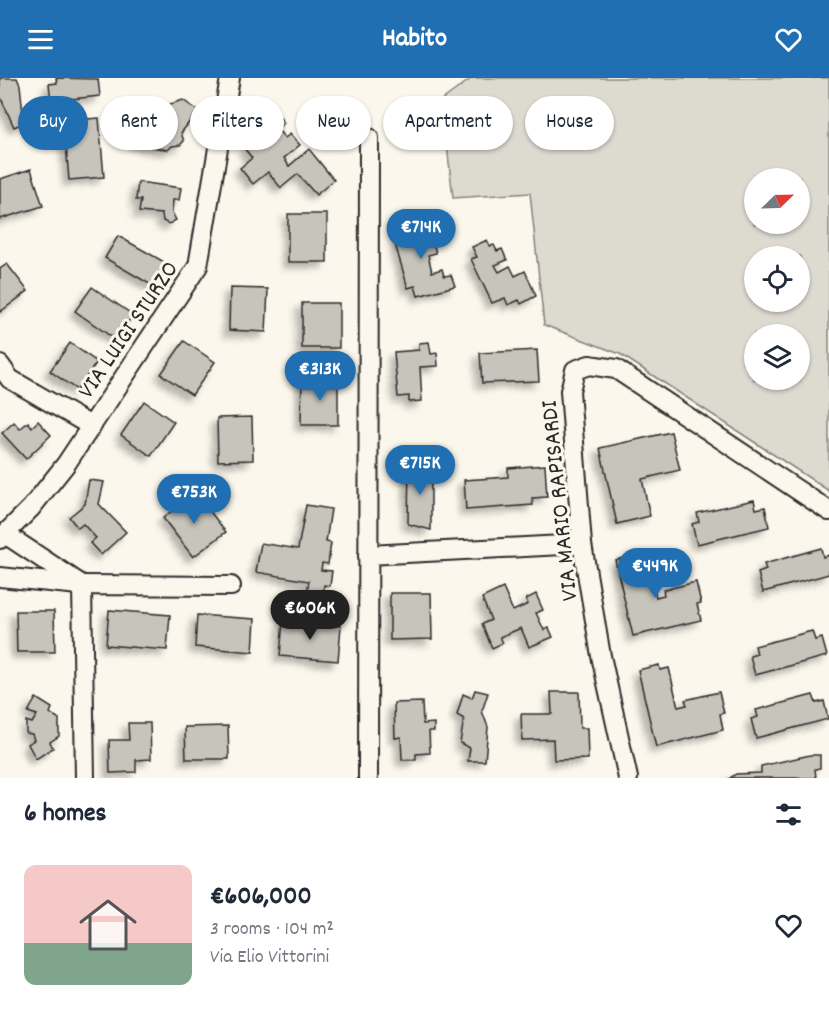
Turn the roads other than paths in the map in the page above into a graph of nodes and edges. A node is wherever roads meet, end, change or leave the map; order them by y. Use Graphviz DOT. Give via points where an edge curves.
graph roads {
  1 [pos="230,78"];
  2 [pos="369,150"];
  3 [pos="0,365"];
  4 [pos="91,426"];
  5 [pos="829,511"];
  6 [pos="2,536"];
  7 [pos="582,544"];
  8 [pos="368,555"];
  9 [pos="0,577"];
  10 [pos="82,585"];
  11 [pos="231,586"];
  12 [pos="85,778"];
  13 [pos="368,778"];
  14 [pos="628,778"];
  1 -- 4 [label="street, VIA LUIGI STURZO" via="198,266"];
  2 -- 8 [label="street"];
  3 -- 4 [label="street" via="10,379"];
  4 -- 6 [label="street, VIA LUIGI STURZO" via="38,499"];
  5 -- 7 [label="street, VIA MARIO RAPISARDI" via="616,369 589,365 575,369 570,391"];
  6 -- 10 [label="street"];
  7 -- 8 [label="street"];
  7 -- 14 [label="street, VIA MARIO RAPISARDI"];
  8 -- 13 [label="street"];
  9 -- 10 [label="street"];
  10 -- 11 [label="street"];
  10 -- 12 [label="street"];
}
